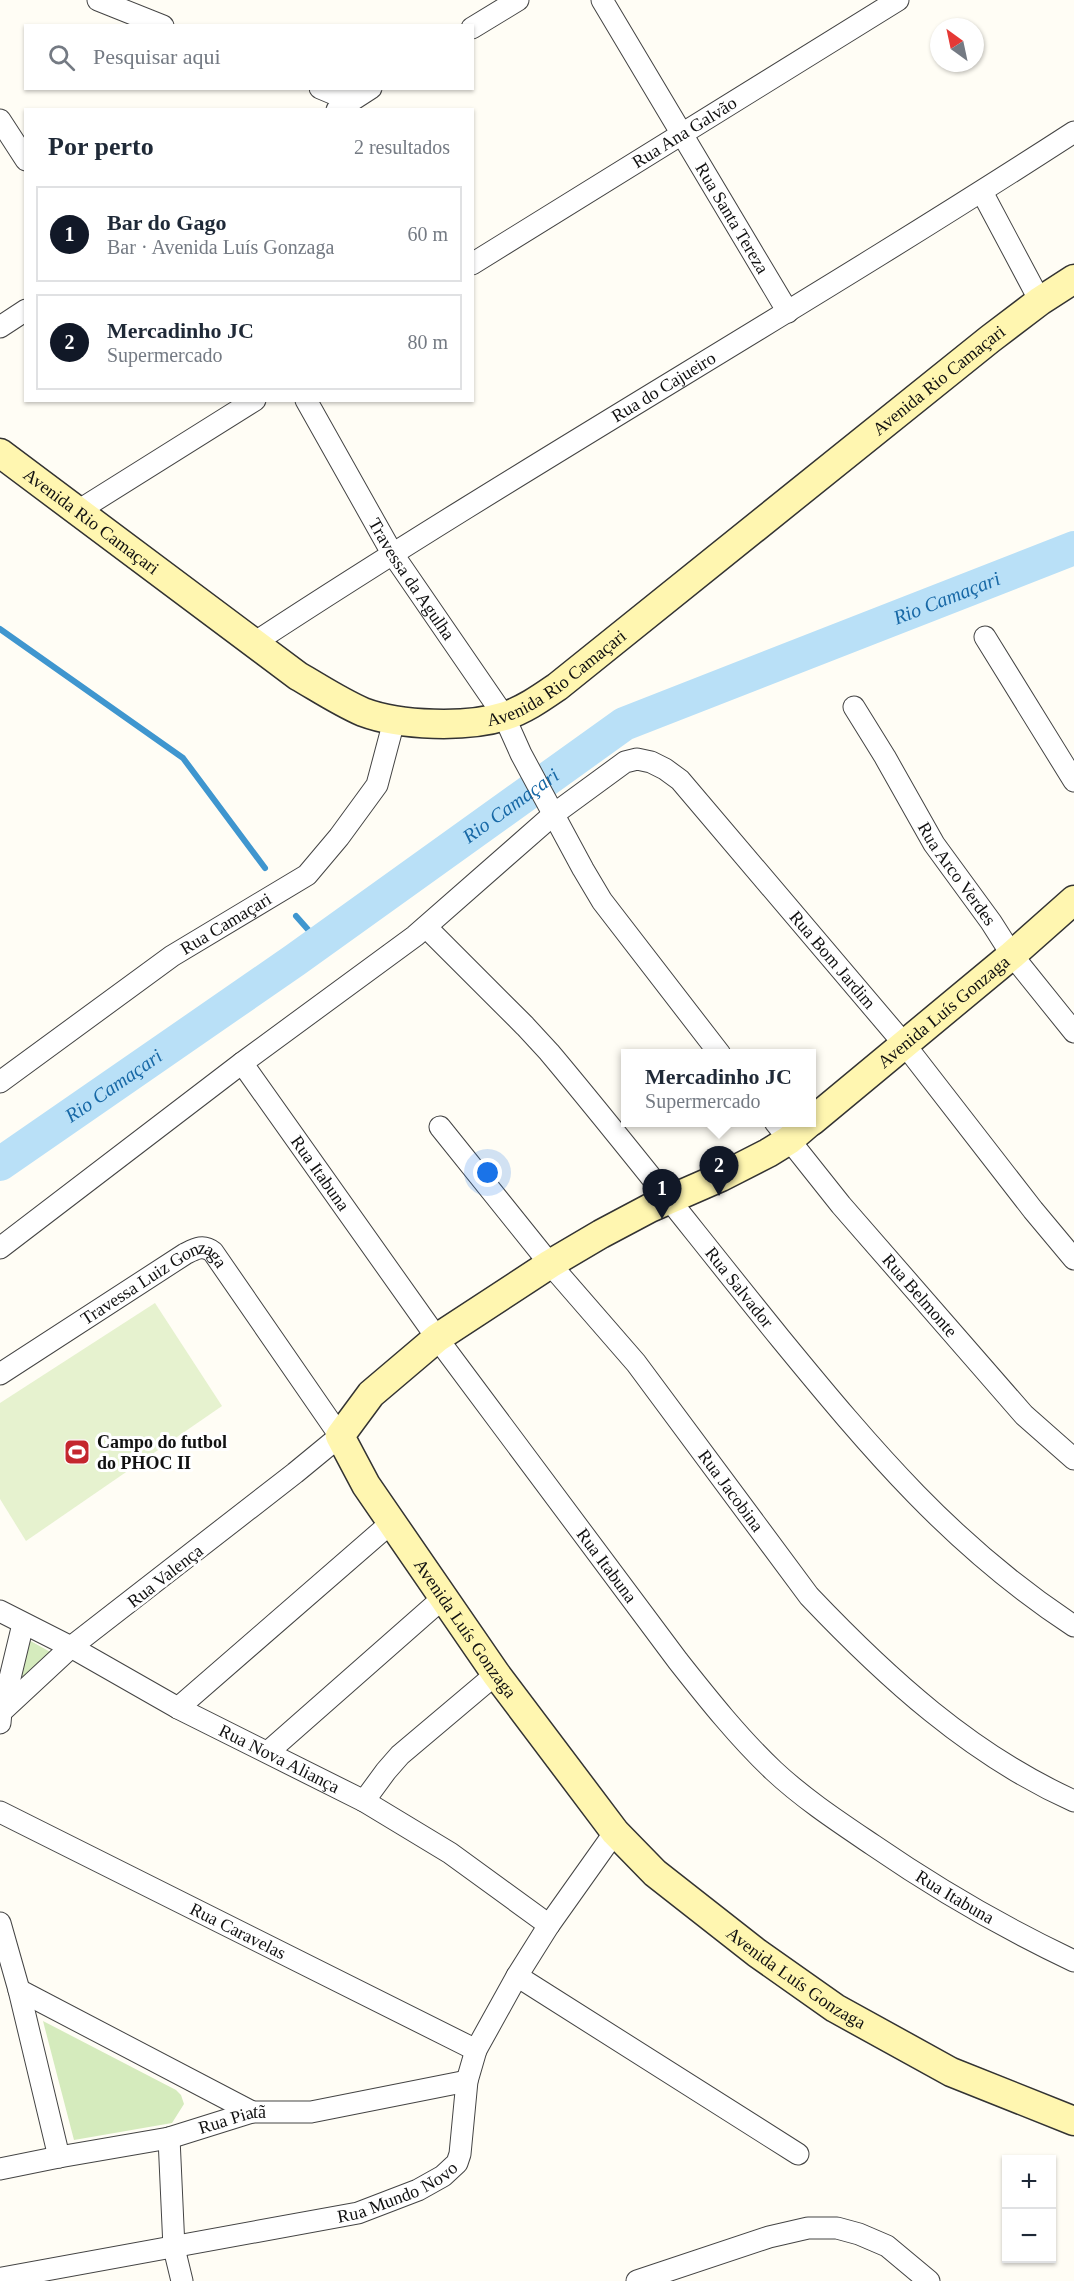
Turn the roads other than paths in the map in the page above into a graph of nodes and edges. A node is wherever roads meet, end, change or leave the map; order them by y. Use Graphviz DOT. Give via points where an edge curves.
graph roads {
  1 [pos="98,0"];
  2 [pos="518,0"];
  3 [pos="602,0"];
  4 [pos="898,0"];
  5 [pos="158,24"];
  6 [pos="474,26"];
  7 [pos="323,90"];
  8 [pos="368,90"];
  9 [pos="344,105"];
  10 [pos="0,120"];
  11 [pos="682,132"];
  12 [pos="1074,132"];
  13 [pos="24,157"];
  14 [pos="982,192"];
  15 [pos="474,263"];
  16 [pos="1074,279"];
  17 [pos="1040,301"];
  18 [pos="24,311"];
  19 [pos="788,312"];
  20 [pos="0,327"];
  21 [pos="252,402"];
  22 [pos="307,402"];
  23 [pos="0,453"];
  24 [pos="78,511"];
  25 [pos="392,553"];
  26 [pos="985,637"];
  27 [pos="254,643"];
  28 [pos="854,707"];
  29 [pos="504,716"];
  30 [pos="394,721"];
  31 [pos="1074,780"];
  32 [pos="549,805"];
  33 [pos="1074,900"];
  34 [pos="426,927"];
  35 [pos="1012,956"];
  36 [pos="1074,1032"];
  37 [pos="905,1045"];
  38 [pos="717,1049"];
  39 [pos="242,1063"];
  40 [pos="0,1082"];
  41 [pos="816,1112"];
  42 [pos="440,1127"];
  43 [pos="796,1127"];
  44 [pos="798,1127"];
  45 [pos="669,1200"];
  46 [pos="0,1248"];
  47 [pos="1074,1259"];
  48 [pos="550,1264"];
  49 [pos="437,1338"];
  50 [pos="0,1374"];
  51 [pos="339,1436"];
  52 [pos="1074,1459"];
  53 [pos="392,1522"];
  54 [pos="443,1599"];
  55 [pos="0,1611"];
  56 [pos="23,1624"];
  57 [pos="1074,1626"];
  58 [pos="71,1647"];
  59 [pos="496,1674"];
  60 [pos="178,1708"];
  61 [pos="1,1717"];
  62 [pos="268,1752"];
  63 [pos="364,1801"];
  64 [pos="1074,1801"];
  65 [pos="0,1812"];
  66 [pos="615,1832"];
  67 [pos="0,1923"];
  68 [pos="549,1925"];
  69 [pos="1074,1961"];
  70 [pos="517,1976"];
  71 [pos="19,1990"];
  72 [pos="476,2050"];
  73 [pos="467,2081"];
  74 [pos="252,2112"];
  75 [pos="1074,2121"];
  76 [pos="170,2138"];
  77 [pos="798,2154"];
  78 [pos="59,2157"];
  79 [pos="0,2169"];
  80 [pos="174,2248"];
  81 [pos="2,2276"];
  82 [pos="182,2281"];
  83 [pos="638,2281"];
  84 [pos="929,2281"];
  1 -- 5 [label="street"];
  2 -- 6 [label="street"];
  3 -- 11 [label="street, Rua Santa Tereza"];
  4 -- 11 [label="street, Rua Ana Galvão"];
  7 -- 9 [label="street"];
  8 -- 9 [label="street"];
  10 -- 13 [label="street"];
  11 -- 15 [label="street, Rua Ana Galvão"];
  11 -- 19 [label="street, Rua Santa Tereza"];
  12 -- 14 [label="street, Rua do Cajueiro"];
  14 -- 17 [label="street"];
  14 -- 19 [label="street, Rua do Cajueiro"];
  16 -- 17 [label="street, Avenida Rio Camaçari"];
  17 -- 29 [label="street, Avenida Rio Camaçari" via="557,687 527,707"];
  18 -- 20 [label="street"];
  19 -- 25 [label="street, Rua do Cajueiro"];
  21 -- 24 [label="street"];
  22 -- 25 [label="street, Travessa da Agulha"];
  23 -- 24 [label="street, Avenida Rio Camaçari"];
  24 -- 27 [label="street, Avenida Rio Camaçari"];
  25 -- 27 [label="street, Rua do Cajueiro"];
  25 -- 29 [label="street, Travessa da Agulha"];
  26 -- 31 [label="street"];
  27 -- 30 [label="street, Avenida Rio Camaçari" via="338,700"];
  28 -- 35 [label="street, Rua Arco Verdes" via="934,844"];
  29 -- 30 [label="street, Avenida Rio Camaçari" via="427,724"];
  29 -- 32 [label="street, Travessa da Agulha"];
  30 -- 40 [label="street, Rua Camaçari" via="377,785 307,875 172,956"];
  32 -- 34 [label="street, Rua Bom Jardim"];
  32 -- 37 [label="street, Rua Bom Jardim" via="625,762 637,759 665,769 721,826"];
  32 -- 38 [label="street" via="602,901"];
  33 -- 35 [label="street, Avenida Luís Gonzaga"];
  34 -- 39 [label="street, Rua Bom Jardim"];
  34 -- 45 [label="street, Rua Salvador" via="541,1044"];
  35 -- 36 [label="street, Rua Arco Verdes"];
  35 -- 37 [label="street, Avenida Luís Gonzaga"];
  37 -- 41 [label="street, Avenida Luís Gonzaga"];
  37 -- 47 [label="street, Rua Bom Jardim"];
  39 -- 46 [label="street, Rua Bom Jardim"];
  39 -- 49 [label="street, Rua Itabuna"];
  42 -- 48 [label="street, Rua Jacobina"];
  43 -- 45 [label="street, Avenida Luís Gonzaga" via="721,1177"];
  44 -- 52 [label="street, Rua Belmonte" via="856,1222 1024,1415"];
  45 -- 48 [label="street, Avenida Luís Gonzaga"];
  45 -- 57 [label="street, Rua Salvador" via="838,1408 920,1501 996,1570"];
  48 -- 49 [label="street, Avenida Luís Gonzaga"];
  48 -- 64 [label="street, Rua Jacobina" via="636,1363 802,1587 834,1622 948,1724 1020,1773"];
  49 -- 51 [label="street, Avenida Luís Gonzaga" via="371,1394"];
  49 -- 69 [label="street, Rua Itabuna" via="697,1685 774,1771 921,1878"];
  50 -- 51 [label="street, Travessa Luiz Gonzaga" via="185,1254 208,1247"];
  51 -- 53 [label="street, Avenida Luís Gonzaga"];
  51 -- 58 [label="street, Rua Valença"];
  53 -- 54 [label="street, Avenida Luís Gonzaga"];
  53 -- 60 [label="street"];
  54 -- 59 [label="street, Avenida Luís Gonzaga"];
  54 -- 62 [label="street"];
  55 -- 56 [label="street, Rua Nova Aliança"];
  56 -- 58 [label="street, Rua Nova Aliança"];
  56 -- 61 [label="street"];
  58 -- 60 [label="street, Rua Nova Aliança"];
  58 -- 61 [label="street, Rua Valença"];
  59 -- 63 [label="street" via="400,1755"];
  59 -- 66 [label="street, Avenida Luís Gonzaga"];
  60 -- 62 [label="street, Rua Nova Aliança"];
  62 -- 63 [label="street, Rua Nova Aliança"];
  63 -- 68 [label="street, Rua Nova Aliança" via="450,1853"];
  65 -- 72 [label="street, Rua Caravelas"];
  66 -- 68 [label="street, Rua Mundo Novo"];
  66 -- 75 [label="street, Avenida Luís Gonzaga" via="675,1891 835,2008 951,2072"];
  67 -- 71 [label="street"];
  68 -- 70 [label="street, Rua Mundo Novo"];
  70 -- 72 [label="street, Rua Mundo Novo"];
  70 -- 77 [label="street"];
  71 -- 74 [label="street"];
  71 -- 78 [label="street"];
  72 -- 73 [label="street, Rua Mundo Novo"];
  73 -- 74 [label="street, Rua Piatã" via="311,2112"];
  73 -- 80 [label="street, Rua Mundo Novo" via="460,2154 451,2170 435,2181 358,2213"];
  74 -- 76 [label="street, Rua Piatã"];
  76 -- 78 [label="street, Rua Piatã"];
  76 -- 80 [label="street"];
  78 -- 79 [label="street, Rua Piatã"];
  80 -- 81 [label="street, Rua Mundo Novo"];
  80 -- 82 [label="street"];
  83 -- 84 [label="street" via="769,2237 808,2228 837,2228 887,2246"];
}
